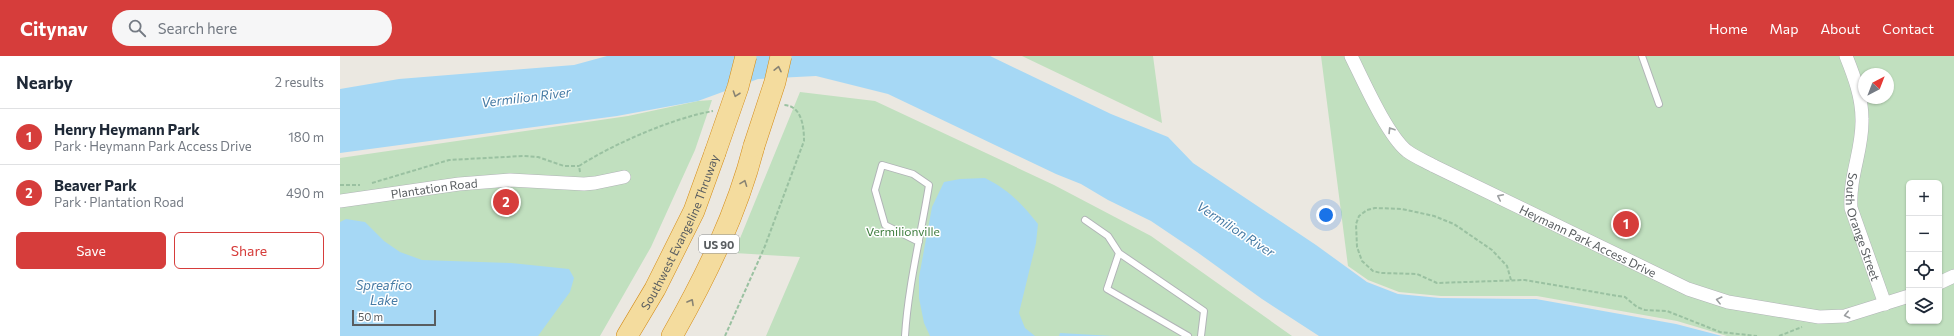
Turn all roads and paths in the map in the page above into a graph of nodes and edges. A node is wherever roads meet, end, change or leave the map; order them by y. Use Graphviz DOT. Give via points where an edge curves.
graph roads {
  1 [pos="746,56"];
  2 [pos="781,56"];
  3 [pos="1351,56"];
  4 [pos="1642,56"];
  5 [pos="1846,56"];
  6 [pos="1659,104"];
  7 [pos="665,126"];
  8 [pos="579,166"];
  9 [pos="624,176"];
  10 [pos="371,183"];
  11 [pos="579,183"];
  12 [pos="364,184"];
  13 [pos="340,185"];
  14 [pos="340,201"];
  15 [pos="1085,220"];
  16 [pos="919,242"];
  17 [pos="1119,253"];
  18 [pos="1954,276"];
  19 [pos="1511,280"];
  20 [pos="1942,282"];
  21 [pos="1906,297"];
  22 [pos="1885,304"];
  23 [pos="1803,326"];
  24 [pos="627,336"];
  25 [pos="672,336"];
  26 [pos="905,336"];
  27 [pos="1188,336"];
  28 [pos="1201,336"];
  29 [pos="1757,336"];
  30 [pos="1779,336"];
  1 -- 24 [label="highway, Southwest Evangeline Thruway / US 90, one-way, bridge" via="738,87 694,211 655,289"];
  25 -- 2 [label="highway, US 90, one-way, bridge" via="721,240 746,177"];
  22 -- 3 [label="street, Heymann Park Access Drive, one-way" via="1845,316 1819,317 1728,302 1688,289 1406,151 1381,114"];
  4 -- 6 [label="lane"];
  5 -- 22 [label="street, South Orange Street" via="1855,81 1862,119 1852,176 1851,208"];
  7 -- 8 [label="path" via="597,155"];
  8 -- 10 [label="path" via="564,166 538,157 523,156 449,160"];
  8 -- 11 [label="path"];
  9 -- 11 [label="street, Plantation Road" via="595,183"];
  11 -- 14 [label="street, Plantation Road" via="510,180 459,184"];
  12 -- 13 [label="path"];
  15 -- 17 [label="lane" via="1108,236"];
  16 -- 16 [label="lane" via="885,225 875,190 882,165 913,174 929,185"];
  16 -- 26 [label="lane"];
  17 -- 27 [label="lane" via="1107,289"];
  17 -- 28 [label="lane" via="1204,311"];
  18 -- 20 [label="street"];
  19 -- 19 [label="path" via="1437,283 1417,274 1373,271 1359,255 1356,224 1359,216 1375,208 1402,209 1434,216 1454,224 1492,250 1507,266"];
  19 -- 29 [label="path" via="1525,280 1625,297 1645,310 1659,309 1727,333"];
  21 -- 22 [label="street, Heymann Park Access Drive"];
  23 -- 30 [label="path"];
}
